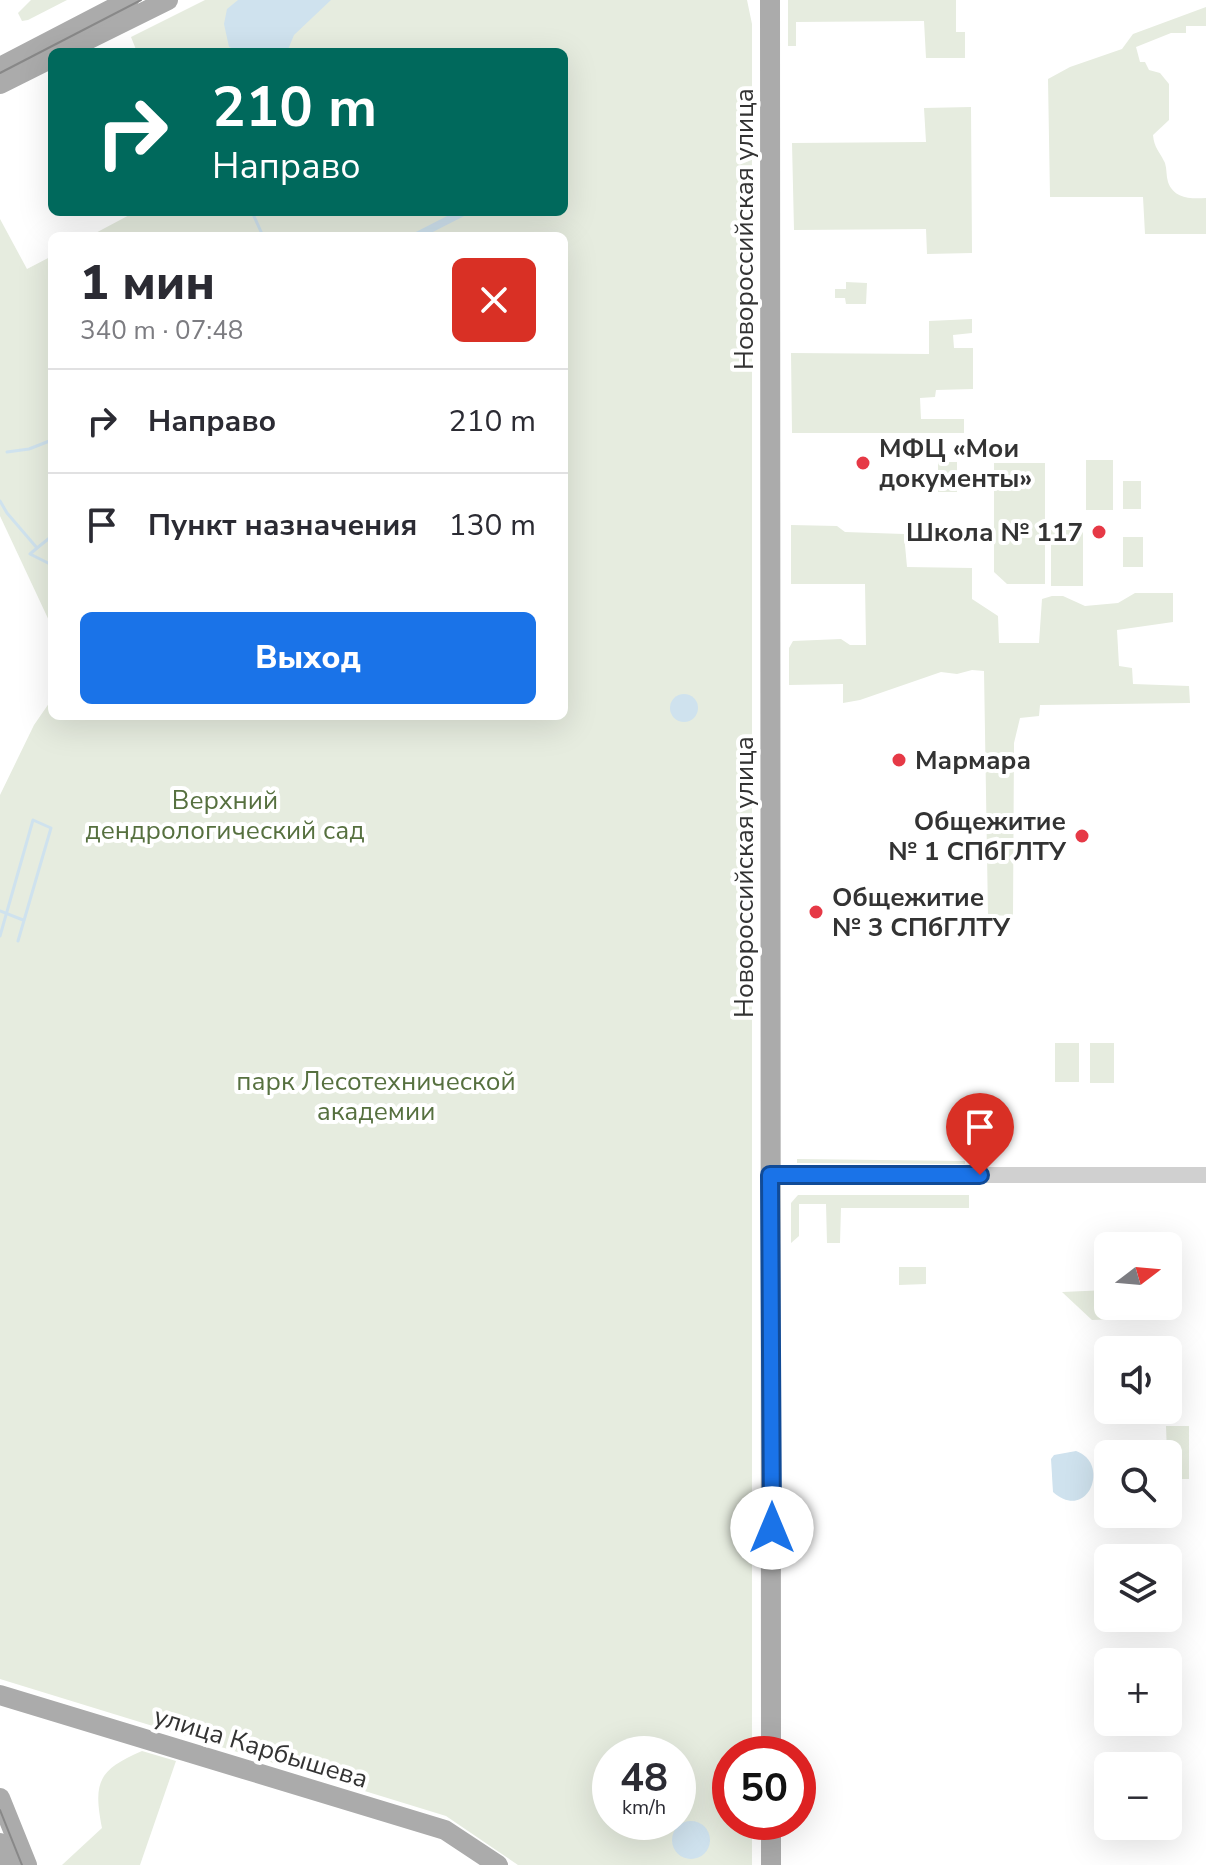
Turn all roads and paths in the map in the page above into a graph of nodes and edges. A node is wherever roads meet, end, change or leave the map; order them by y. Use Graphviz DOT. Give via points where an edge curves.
graph roads {
  1 [pos="129,0"];
  2 [pos="168,0"];
  3 [pos="757,0"];
  4 [pos="770,0"];
  5 [pos="770,24"];
  6 [pos="71,48"];
  7 [pos="48,60"];
  8 [pos="0,67"];
  9 [pos="0,84"];
  10 [pos="770,1175"];
  11 [pos="1206,1175"];
  12 [pos="0,1695"];
  13 [pos="771,1736"];
  14 [pos="0,1798"];
  15 [pos="771,1840"];
  16 [pos="0,1843"];
  17 [pos="9,1865"];
  18 [pos="27,1865"];
  19 [pos="498,1865"];
  20 [pos="771,1865"];
  1 -- 8 [label="main road"];
  2 -- 6 [label="main road"];
  3 -- 5 [label="main road"];
  4 -- 5 [label="main road, Новороссийская улица"];
  5 -- 10 [label="main road, Новороссийская улица"];
  7 -- 9 [label="main road"];
  10 -- 11 [label="street"];
  10 -- 13 [label="main road, Новороссийская улица"];
  12 -- 19 [label="main road, улица Карбышева" via="445,1830"];
  14 -- 18 [label="main road"];
  15 -- 20 [label="main road"];
  16 -- 17 [label="main road"];
}
